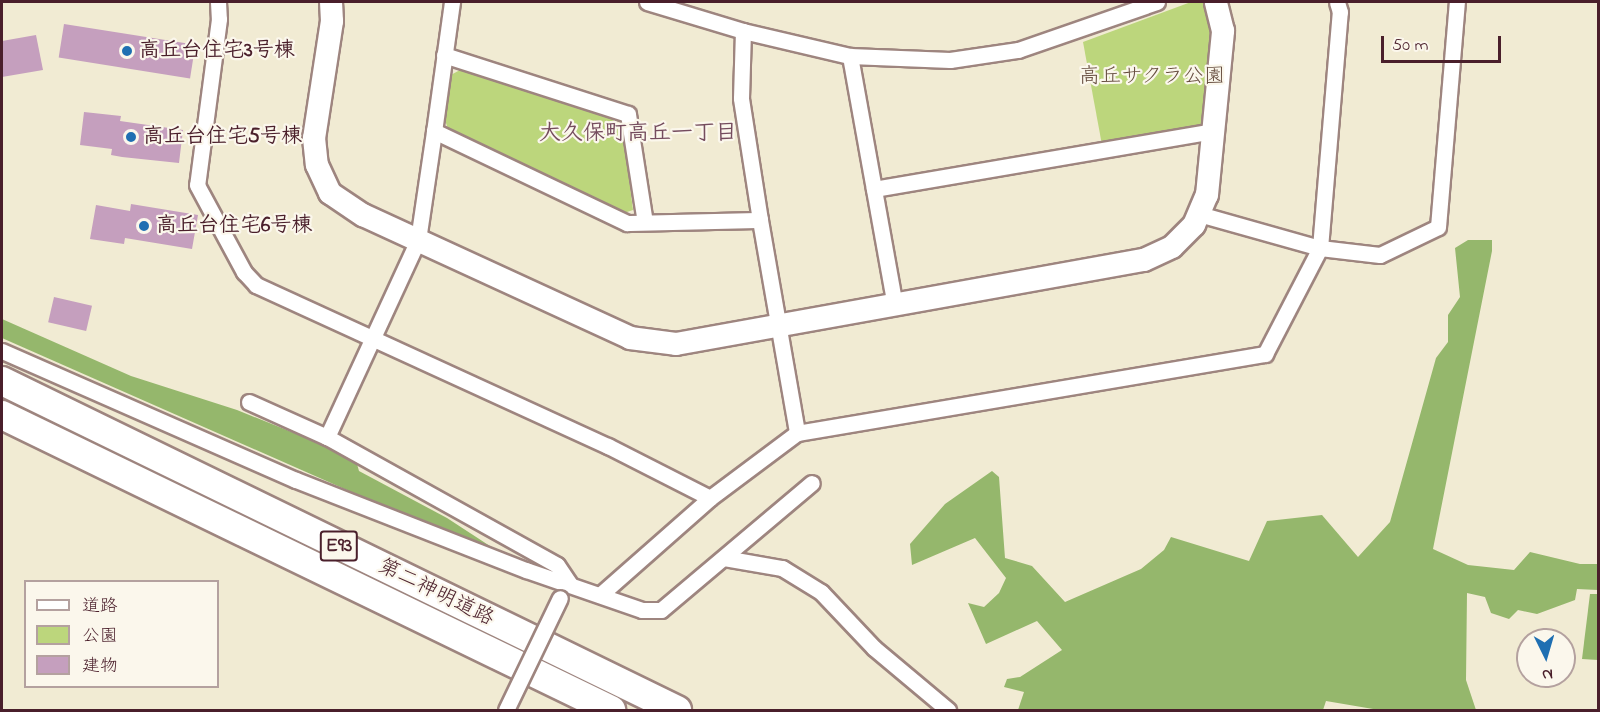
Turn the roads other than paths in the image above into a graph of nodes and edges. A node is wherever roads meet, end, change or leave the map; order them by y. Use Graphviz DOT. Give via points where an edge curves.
graph roads {
  1 [pos="218,2"];
  2 [pos="331,2"];
  3 [pos="452,2"];
  4 [pos="647,2"];
  5 [pos="1157,2"];
  6 [pos="1216,2"];
  7 [pos="1337,2"];
  8 [pos="1457,2"];
  9 [pos="743,31"];
  10 [pos="444,55"];
  11 [pos="849,56"];
  12 [pos="434,131"];
  13 [pos="1214,131"];
  14 [pos="874,189"];
  15 [pos="1199,214"];
  16 [pos="760,220"];
  17 [pos="645,222"];
  18 [pos="418,240"];
  19 [pos="1320,248"];
  20 [pos="895,305"];
  21 [pos="779,325"];
  22 [pos="373,340"];
  23 [pos="2,351"];
  24 [pos="2,381"];
  25 [pos="249,402"];
  26 [pos="2,415"];
  27 [pos="797,433"];
  28 [pos="327,437"];
  29 [pos="812,483"];
  30 [pos="710,498"];
  31 [pos="724,558"];
  32 [pos="569,582"];
  33 [pos="600,595"];
  34 [pos="506,711"];
  35 [pos="611,711"];
  36 [pos="677,711"];
  37 [pos="948,711"];
  1 -- 22 [label="street" via="197,185 244,272 256,285"];
  2 -- 18 [label="street" via="332,21 314,138 317,165 330,193 345,207"];
  3 -- 10 [label="street"];
  4 -- 9 [label="street"];
  5 -- 11 [label="street" via="1018,50 950,60"];
  6 -- 13 [label="street" via="1223,31"];
  7 -- 19 [label="street" via="1339,24"];
  8 -- 19 [label="street" via="1438,227 1380,255"];
  9 -- 11 [label="street"];
  9 -- 16 [label="street" via="741,98"];
  10 -- 12 [label="street"];
  10 -- 17 [label="street" via="628,114"];
  11 -- 14 [label="street"];
  12 -- 17 [label="street" via="627,223"];
  12 -- 18 [label="street"];
  13 -- 14 [label="street"];
  13 -- 15 [label="street" via="1207,195"];
  14 -- 20 [label="street"];
  15 -- 19 [label="street"];
  15 -- 20 [label="street" via="1194,225 1172,247 1144,260"];
  16 -- 17 [label="street"];
  16 -- 21 [label="street"];
  18 -- 21 [label="street" via="630,339 675,344"];
  18 -- 22 [label="street"];
  19 -- 27 [label="street" via="1265,354"];
  20 -- 21 [label="street"];
  21 -- 27 [label="street"];
  22 -- 28 [label="street"];
  22 -- 30 [label="street" via="608,446"];
  23 -- 32 [label="street" via="296,480 525,570"];
  24 -- 36 [label="highway, 第二神明道路 / E93"];
  25 -- 28 [label="street"];
  26 -- 35 [label="highway, 第二神明道路 / E93"];
  27 -- 30 [label="street"];
  28 -- 32 [label="street" via="557,565"];
  29 -- 31 [label="street"];
  30 -- 33 [label="street"];
  31 -- 33 [label="street" via="661,610 642,610"];
  31 -- 37 [label="street" via="782,568 821,592 874,648"];
  32 -- 33 [label="street"];
  32 -- 34 [label="street, bridge"];
}
